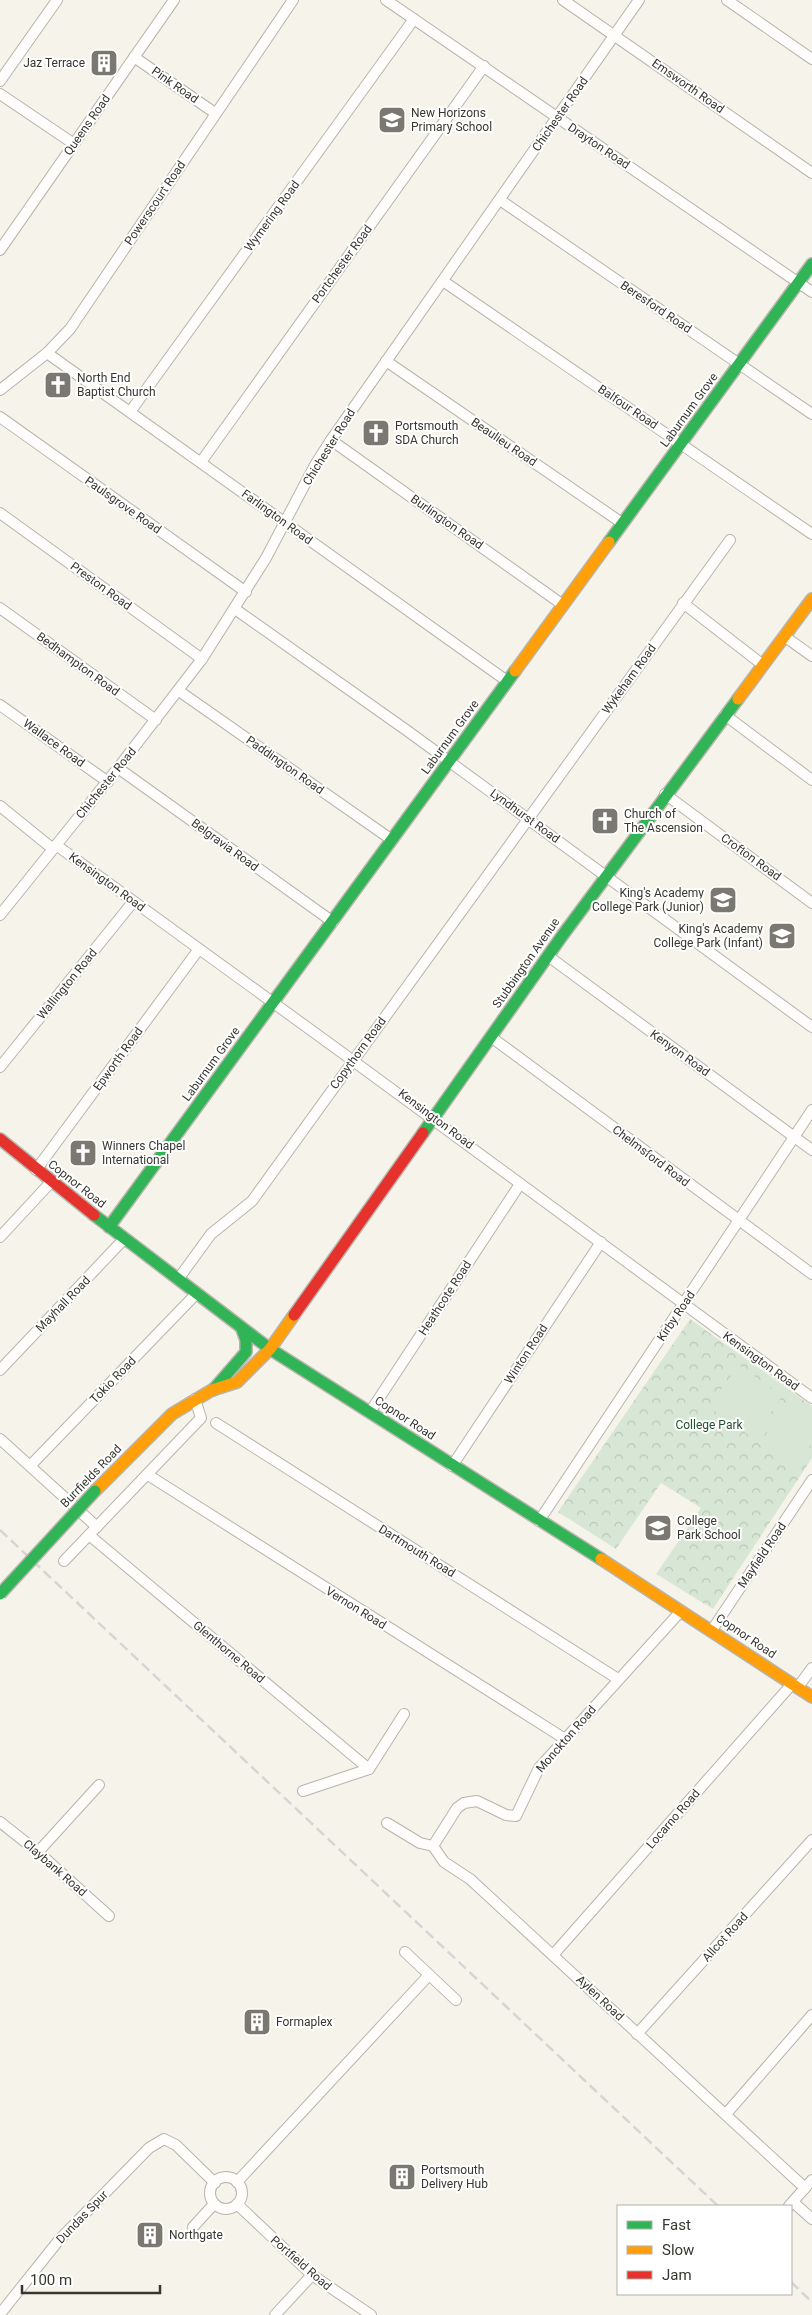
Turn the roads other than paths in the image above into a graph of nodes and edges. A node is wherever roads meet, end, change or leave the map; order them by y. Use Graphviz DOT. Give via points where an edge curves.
graph roads {
  1 [pos="57,0"];
  2 [pos="174,0"];
  3 [pos="293,0"];
  4 [pos="386,0"];
  5 [pos="563,0"];
  6 [pos="639,0"];
  7 [pos="727,0"];
  8 [pos="414,19"];
  9 [pos="614,35"];
  10 [pos="134,57"];
  11 [pos="812,59"];
  12 [pos="484,66"];
  13 [pos="0,81"];
  14 [pos="0,94"];
  15 [pos="216,113"];
  16 [pos="557,118"];
  17 [pos="74,144"];
  18 [pos="812,172"];
  19 [pos="500,200"];
  20 [pos="0,250"];
  21 [pos="812,264"];
  22 [pos="443,281"];
  23 [pos="798,282"];
  24 [pos="812,292"];
  25 [pos="47,354"];
  26 [pos="386,361"];
  27 [pos="740,364"];
  28 [pos="0,390"];
  29 [pos="130,412"];
  30 [pos="812,414"];
  31 [pos="0,417"];
  32 [pos="331,440"];
  33 [pos="681,444"];
  34 [pos="201,462"];
  35 [pos="0,513"];
  36 [pos="622,523"];
  37 [pos="286,524"];
  38 [pos="812,534"];
  39 [pos="730,540"];
  40 [pos="246,592"];
  41 [pos="812,599"];
  42 [pos="683,603"];
  43 [pos="563,605"];
  44 [pos="0,608"];
  45 [pos="235,609"];
  46 [pos="784,636"];
  47 [pos="812,656"];
  48 [pos="202,659"];
  49 [pos="763,664"];
  50 [pos="507,681"];
  51 [pos="179,691"];
  52 [pos="0,705"];
  53 [pos="725,715"];
  54 [pos="156,720"];
  55 [pos="450,761"];
  56 [pos="118,768"];
  57 [pos="812,780"];
  58 [pos="108,782"];
  59 [pos="665,794"];
  60 [pos="0,806"];
  61 [pos="527,818"];
  62 [pos="392,840"];
  63 [pos="55,847"];
  64 [pos="606,875"];
  65 [pos="133,902"];
  66 [pos="812,903"];
  67 [pos="0,913"];
  68 [pos="332,922"];
  69 [pos="199,949"];
  70 [pos="548,956"];
  71 [pos="274,1001"];
  72 [pos="812,1027"];
  73 [pos="491,1037"];
  74 [pos="354,1059"];
  75 [pos="0,1067"];
  76 [pos="812,1110"];
  77 [pos="434,1118"];
  78 [pos="794,1137"];
  79 [pos="0,1139"];
  80 [pos="812,1150"];
  81 [pos="36,1170"];
  82 [pos="50,1182"];
  83 [pos="520,1184"];
  84 [pos="738,1222"];
  85 [pos="109,1227"];
  86 [pos="0,1237"];
  87 [pos="125,1238"];
  88 [pos="601,1242"];
  89 [pos="812,1274"];
  90 [pos="179,1278"];
  91 [pos="196,1294"];
  92 [pos="683,1304"];
  93 [pos="242,1329"];
  94 [pos="270,1349"];
  95 [pos="0,1370"];
  96 [pos="212,1390"];
  97 [pos="812,1398"];
  98 [pos="195,1399"];
  99 [pos="370,1412"];
  100 [pos="216,1423"];
  101 [pos="0,1439"];
  102 [pos="30,1466"];
  103 [pos="452,1466"];
  104 [pos="148,1475"];
  105 [pos="812,1480"];
  106 [pos="539,1521"];
  107 [pos="97,1527"];
  108 [pos="89,1535"];
  109 [pos="64,1561"];
  110 [pos="0,1594"];
  111 [pos="681,1610"];
  112 [pos="712,1630"];
  113 [pos="812,1668"];
  114 [pos="618,1679"];
  115 [pos="795,1686"];
  116 [pos="812,1697"];
  117 [pos="404,1714"];
  118 [pos="565,1739"];
  119 [pos="369,1768"];
  120 [pos="99,1785"];
  121 [pos="303,1791"];
  122 [pos="0,1822"];
  123 [pos="387,1823"];
  124 [pos="812,1840"];
  125 [pos="434,1846"];
  126 [pos="38,1852"];
  127 [pos="109,1916"];
  128 [pos="406,1952"];
  129 [pos="554,1955"];
  130 [pos="429,1975"];
  131 [pos="456,2000"];
  132 [pos="812,2015"];
  133 [pos="637,2034"];
  134 [pos="726,2114"];
  135 [pos="237,2182"];
  136 [pos="214,2183"];
  137 [pos="808,2184"];
  138 [pos="214,2204"];
  139 [pos="237,2204"];
  140 [pos="791,2204"];
  141 [pos="812,2219"];
  142 [pos="193,2227"];
  143 [pos="312,2275"];
  144 [pos="0,2314"];
  145 [pos="275,2315"];
  146 [pos="371,2315"];
  1 -- 13 [label="street"];
  2 -- 10 [label="street, Queens Road"];
  3 -- 15 [label="street, Powerscourt Road"];
  4 -- 8 [label="street, Drayton Road"];
  5 -- 9 [label="street, Emsworth Road"];
  6 -- 9 [label="street, Chichester Road"];
  7 -- 11 [label="street"];
  8 -- 12 [label="street, Drayton Road"];
  8 -- 29 [label="street, Wymering Road"];
  9 -- 16 [label="street, Chichester Road"];
  9 -- 18 [label="street, Emsworth Road"];
  10 -- 15 [label="street, Pink Road"];
  10 -- 17 [label="street, Queens Road"];
  12 -- 16 [label="street, Drayton Road"];
  12 -- 34 [label="street, Portchester Road"];
  14 -- 17 [label="street"];
  15 -- 25 [label="street, Powerscourt Road" via="70,329"];
  16 -- 19 [label="street, Chichester Road"];
  16 -- 23 [label="street, Drayton Road"];
  17 -- 20 [label="street, Queens Road"];
  19 -- 22 [label="street, Chichester Road"];
  19 -- 27 [label="street, Beresford Road"];
  21 -- 23 [label="street, Laburnum Grove"];
  22 -- 26 [label="street, Chichester Road"];
  22 -- 33 [label="street, Balfour Road"];
  23 -- 24 [label="street, Drayton Road"];
  23 -- 27 [label="street, Laburnum Grove"];
  25 -- 28 [label="street, Powerscourt Road"];
  25 -- 29 [label="street, Farlington Road"];
  26 -- 32 [label="street, Chichester Road"];
  26 -- 36 [label="street, Beaulieu Road"];
  27 -- 30 [label="street, Beresford Road"];
  27 -- 33 [label="street, Laburnum Grove"];
  29 -- 34 [label="street, Farlington Road"];
  31 -- 40 [label="street, Paulsgrove Road"];
  32 -- 37 [label="street, Chichester Road"];
  32 -- 43 [label="street, Burlington Road"];
  33 -- 36 [label="street, Laburnum Grove"];
  33 -- 38 [label="street, Balfour Road"];
  34 -- 37 [label="street, Farlington Road"];
  35 -- 48 [label="street, Preston Road"];
  36 -- 43 [label="street, Laburnum Grove"];
  37 -- 40 [label="street, Chichester Road"];
  37 -- 50 [label="street, Farlington Road"];
  39 -- 42 [label="street, Wykeham Road"];
  40 -- 45 [label="street, Chichester Road"];
  41 -- 46 [label="street, Stubbington Avenue"];
  42 -- 49 [label="street"];
  42 -- 61 [label="street, Wykeham Road"];
  43 -- 50 [label="street, Laburnum Grove"];
  44 -- 54 [label="street, Bedhampton Road"];
  45 -- 48 [label="street, Chichester Road"];
  45 -- 55 [label="street, Lyndhurst Road"];
  46 -- 47 [label="street"];
  46 -- 49 [label="street, Stubbington Avenue"];
  48 -- 51 [label="street, Chichester Road"];
  49 -- 53 [label="street, Stubbington Avenue"];
  50 -- 55 [label="street, Laburnum Grove"];
  51 -- 54 [label="street, Chichester Road"];
  51 -- 62 [label="street, Paddington Road"];
  52 -- 58 [label="street, Wallace Road"];
  53 -- 57 [label="street"];
  53 -- 59 [label="street, Stubbington Avenue"];
  54 -- 56 [label="street, Chichester Road"];
  55 -- 61 [label="street, Lyndhurst Road"];
  55 -- 62 [label="street, Laburnum Grove"];
  56 -- 58 [label="street, Chichester Road"];
  56 -- 68 [label="street, Belgravia Road"];
  58 -- 63 [label="street, Chichester Road"];
  59 -- 64 [label="street, Stubbington Avenue"];
  59 -- 66 [label="street, Crofton Road"];
  60 -- 63 [label="street, Kensington Road"];
  61 -- 64 [label="street, Lyndhurst Road"];
  61 -- 74 [label="street, Copythorn Road"];
  62 -- 68 [label="street, Laburnum Grove"];
  63 -- 65 [label="street, Kensington Road"];
  63 -- 67 [label="street, Chichester Road"];
  64 -- 70 [label="street, Stubbington Avenue"];
  64 -- 72 [label="street, Lyndhurst Road"];
  65 -- 69 [label="street, Kensington Road"];
  65 -- 75 [label="street, Wallington Road"];
  68 -- 71 [label="street, Laburnum Grove"];
  69 -- 71 [label="street, Kensington Road"];
  69 -- 81 [label="street, Epworth Road"];
  70 -- 73 [label="street, Stubbington Avenue"];
  70 -- 78 [label="street, Kenyon Road"];
  71 -- 74 [label="street, Kensington Road"];
  71 -- 85 [label="street, Laburnum Grove"];
  73 -- 77 [label="street, Stubbington Avenue"];
  73 -- 84 [label="street, Chelmsford Road"];
  74 -- 77 [label="street, Kensington Road"];
  74 -- 90 [label="street, Copythorn Road" via="252,1201 211,1234"];
  76 -- 78 [label="street, Kirby Road"];
  77 -- 83 [label="street, Kensington Road"];
  77 -- 94 [label="street, Stubbington Avenue"];
  78 -- 80 [label="street, Kenyon Road"];
  78 -- 84 [label="street, Kirby Road"];
  79 -- 81 [label="street, Copnor Road"];
  81 -- 82 [label="street, Copnor Road"];
  82 -- 85 [label="street, Copnor Road"];
  82 -- 86 [label="street"];
  83 -- 88 [label="street, Kensington Road"];
  83 -- 99 [label="street, Heathcote Road"];
  84 -- 89 [label="street, Chelmsford Road"];
  84 -- 92 [label="street, Kirby Road"];
  85 -- 87 [label="street, Copnor Road"];
  87 -- 90 [label="street, Copnor Road"];
  87 -- 95 [label="street, Mayhall Road"];
  88 -- 92 [label="street, Kensington Road"];
  88 -- 103 [label="street, Winton Road"];
  90 -- 91 [label="street, Copnor Road"];
  91 -- 93 [label="street, Copnor Road"];
  91 -- 102 [label="street, Tokio Road"];
  92 -- 97 [label="street, Kensington Road"];
  92 -- 106 [label="street, Kirby Road"];
  93 -- 94 [label="street, Copnor Road"];
  93 -- 96 [label="street, Burrfields Road" via="246,1352"];
  94 -- 96 [label="street, Burrfields Road" via="237,1382"];
  94 -- 99 [label="street, Copnor Road"];
  96 -- 98 [label="street, Burrfields Road"];
  98 -- 104 [label="street" via="201,1418"];
  98 -- 110 [label="street, Burrfields Road, bridge" via="157,1428"];
  99 -- 103 [label="street, Copnor Road"];
  100 -- 114 [label="street, Dartmouth Road"];
  101 -- 102 [label="street"];
  102 -- 107 [label="street"];
  103 -- 106 [label="street, Copnor Road"];
  104 -- 107 [label="street"];
  104 -- 118 [label="street, Vernon Road"];
  105 -- 112 [label="street, Mayfield Road"];
  106 -- 111 [label="street, Copnor Road"];
  107 -- 108 [label="street"];
  108 -- 109 [label="street"];
  108 -- 119 [label="street, Glenthorne Road"];
  111 -- 112 [label="street, Copnor Road"];
  111 -- 114 [label="street, Monckton Road"];
  112 -- 115 [label="street, Copnor Road"];
  113 -- 115 [label="street, Locarno Road"];
  114 -- 118 [label="street, Monckton Road"];
  115 -- 116 [label="street, Copnor Road"];
  115 -- 129 [label="street, Locarno Road"];
  117 -- 119 [label="street"];
  118 -- 125 [label="street, Monckton Road" via="534,1775 516,1816 506,1815 477,1801 464,1803 457,1808"];
  119 -- 121 [label="street"];
  120 -- 126 [label="street"];
  122 -- 126 [label="street, Claybank Road"];
  123 -- 125 [label="street" via="420,1843"];
  124 -- 133 [label="street, Allcot Road"];
  125 -- 129 [label="street, Aylen Road" via="444,1862 470,1879"];
  126 -- 127 [label="street, Claybank Road"];
  128 -- 130 [label="street"];
  129 -- 133 [label="street, Aylen Road"];
  130 -- 131 [label="street"];
  130 -- 135 [label="street"];
  132 -- 134 [label="street"];
  133 -- 134 [label="street, Aylen Road"];
  134 -- 137 [label="street, Aylen Road"];
  135 -- 136 [label="street" via="224,2178"];
  135 -- 139 [label="street" via="242,2192"];
  136 -- 138 [label="street" via="210,2194"];
  136 -- 144 [label="street, Dundas Spur" via="176,2145 164,2139 149,2148 59,2240"];
  137 -- 140 [label="street"];
  138 -- 139 [label="street" via="228,2209"];
  138 -- 142 [label="street"];
  139 -- 143 [label="street, Portfield Road"];
  140 -- 141 [label="street"];
  143 -- 145 [label="street"];
  143 -- 146 [label="street, Portfield Road"];
}
